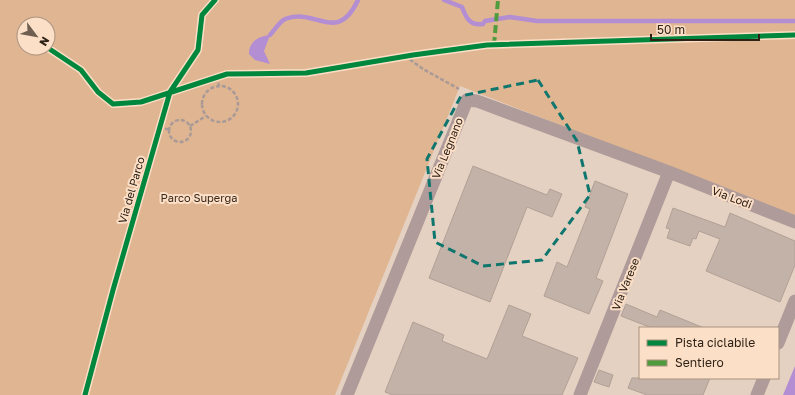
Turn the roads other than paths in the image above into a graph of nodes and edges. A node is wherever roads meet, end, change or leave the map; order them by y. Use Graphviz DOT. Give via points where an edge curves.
graph roads {
  1 [pos="669,172"];
  2 [pos="795,222"];
  3 [pos="795,300"];
  4 [pos="779,340"];
  5 [pos="764,379"];
  6 [pos="347,395"];
  7 [pos="580,395"];
  8 [pos="757,395"];
  1 -- 2 [label="street, Via Lodi"];
  1 -- 6 [label="street, Via Legnano" via="477,101 468,100"];
  1 -- 7 [label="street, Via Varese"];
  3 -- 4 [label="street"];
  5 -- 8 [label="street"];
}
